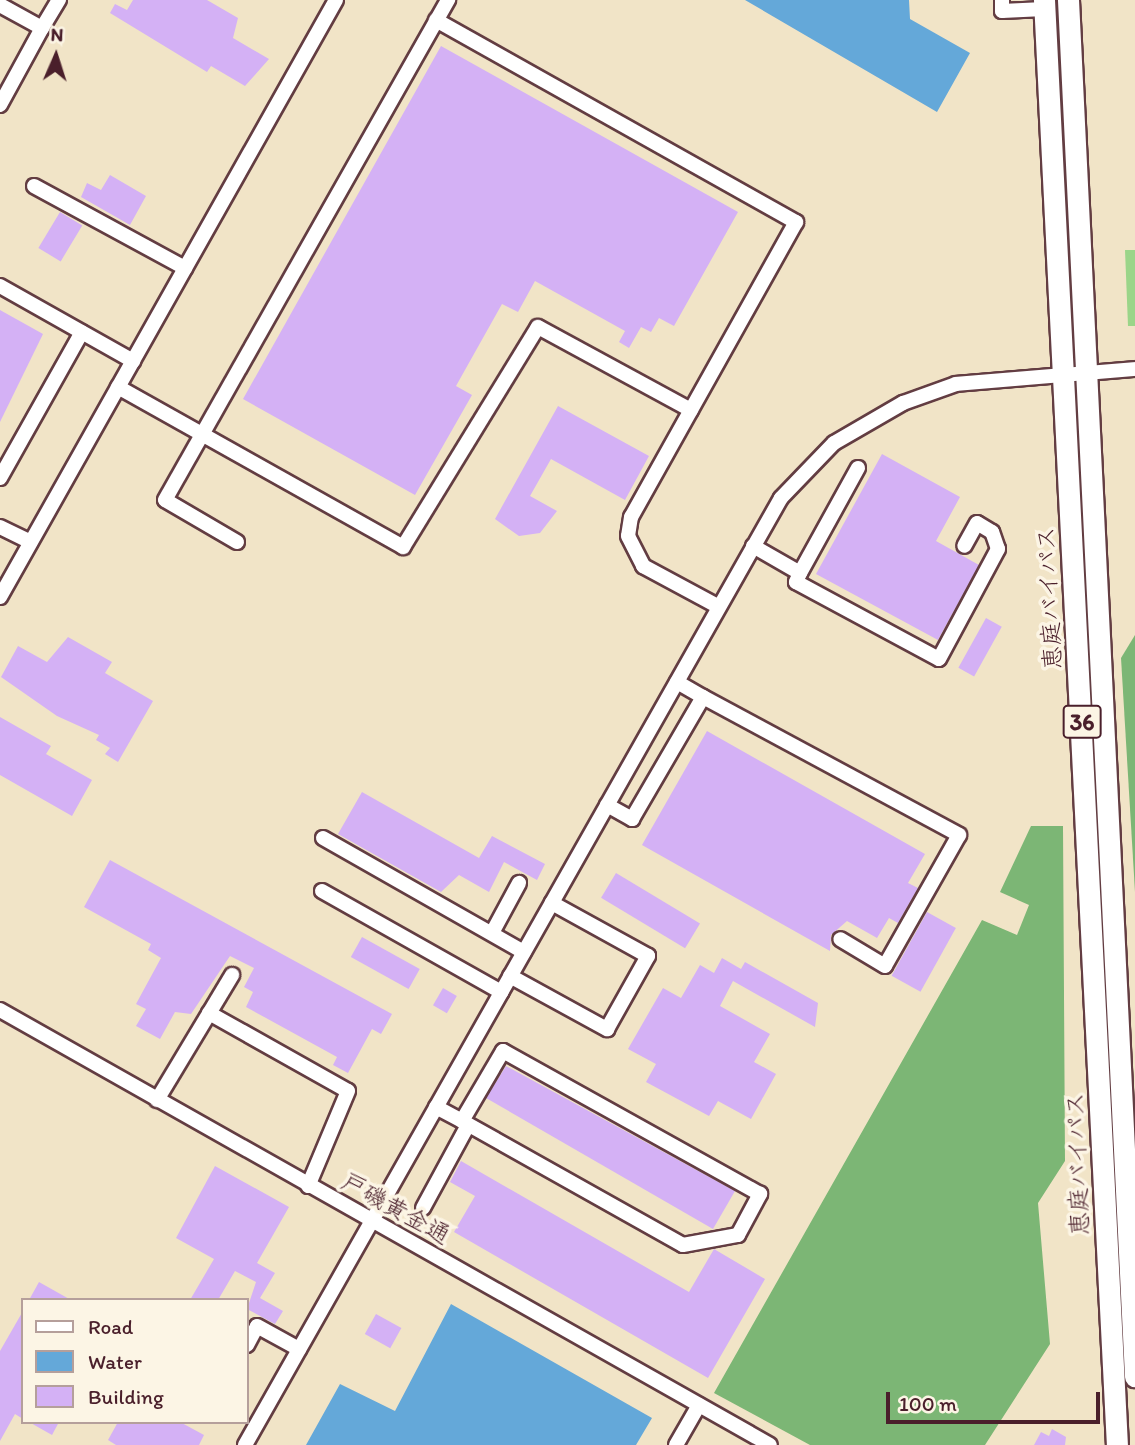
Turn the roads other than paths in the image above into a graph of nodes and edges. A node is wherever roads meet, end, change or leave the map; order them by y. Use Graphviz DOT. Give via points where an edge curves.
graph roads {
  1 [pos="59,0"];
  2 [pos="336,0"];
  3 [pos="448,0"];
  4 [pos="1002,0"];
  5 [pos="1068,0"];
  6 [pos="1044,4"];
  7 [pos="0,5"];
  8 [pos="436,20"];
  9 [pos="42,29"];
  10 [pos="0,105"];
  11 [pos="34,186"];
  12 [pos="185,268"];
  13 [pos="0,286"];
  14 [pos="82,332"];
  15 [pos="133,361"];
  16 [pos="1135,369"];
  17 [pos="1088,371"];
  18 [pos="1063,372"];
  19 [pos="118,387"];
  20 [pos="691,410"];
  21 [pos="202,434"];
  22 [pos="858,468"];
  23 [pos="0,478"];
  24 [pos="0,527"];
  25 [pos="31,541"];
  26 [pos="237,542"];
  27 [pos="753,546"];
  28 [pos="964,546"];
  29 [pos="800,573"];
  30 [pos="0,597"];
  31 [pos="719,607"];
  32 [pos="677,682"];
  33 [pos="702,697"];
  34 [pos="607,805"];
  35 [pos="323,838"];
  36 [pos="519,883"];
  37 [pos="322,891"];
  38 [pos="552,903"];
  39 [pos="492,933"];
  40 [pos="840,939"];
  41 [pos="524,952"];
  42 [pos="232,975"];
  43 [pos="510,976"];
  44 [pos="501,992"];
  45 [pos="0,1010"];
  46 [pos="209,1013"];
  47 [pos="157,1100"];
  48 [pos="436,1107"];
  49 [pos="465,1123"];
  50 [pos="308,1186"];
  51 [pos="423,1208"];
  52 [pos="372,1221"];
  53 [pos="248,1343"];
  54 [pos="299,1349"];
  55 [pos="1135,1376"];
  56 [pos="699,1405"];
  57 [pos="252,1418"];
  58 [pos="245,1445"];
  59 [pos="676,1445"];
  60 [pos="770,1445"];
  61 [pos="1116,1445"];
  1 -- 9 [label="street"];
  2 -- 12 [label="street"];
  3 -- 8 [label="street"];
  4 -- 6 [label="street" via="1002,11"];
  5 -- 17 [label="highway, 恵庭バイパス / 36"];
  6 -- 18 [label="highway, 恵庭バイパス / 36"];
  7 -- 9 [label="street"];
  8 -- 20 [label="street" via="796,222"];
  8 -- 21 [label="street"];
  9 -- 10 [label="street"];
  11 -- 12 [label="street"];
  12 -- 15 [label="street"];
  13 -- 14 [label="street"];
  14 -- 15 [label="street"];
  14 -- 23 [label="street"];
  15 -- 19 [label="street"];
  16 -- 17 [label="street"];
  17 -- 18 [label="street"];
  17 -- 55 [label="highway, 恵庭バイパス / 36"];
  18 -- 27 [label="street" via="956,384 868,422 808,466"];
  18 -- 61 [label="highway, 恵庭バイパス / 36"];
  19 -- 21 [label="street"];
  19 -- 25 [label="street"];
  20 -- 21 [label="street" via="538,327 403,547"];
  20 -- 31 [label="street" via="631,517 628,536 643,566"];
  21 -- 26 [label="street" via="165,500"];
  22 -- 29 [label="street"];
  24 -- 25 [label="street"];
  25 -- 30 [label="street"];
  27 -- 29 [label="street"];
  27 -- 31 [label="street"];
  28 -- 29 [label="street" via="977,523 992,532 998,549 939,659 796,582"];
  31 -- 32 [label="street"];
  32 -- 33 [label="street"];
  32 -- 34 [label="street"];
  33 -- 34 [label="street" via="632,819"];
  33 -- 40 [label="street" via="959,835 885,965"];
  34 -- 38 [label="street"];
  35 -- 39 [label="street"];
  36 -- 39 [label="street"];
  37 -- 44 [label="street"];
  38 -- 41 [label="street"];
  38 -- 43 [label="street" via="648,956 607,1029"];
  39 -- 41 [label="street"];
  41 -- 43 [label="street"];
  42 -- 46 [label="street"];
  43 -- 44 [label="street"];
  44 -- 48 [label="street"];
  45 -- 47 [label="street, 戸磯黄金通"];
  46 -- 47 [label="street"];
  46 -- 50 [label="street" via="348,1091"];
  47 -- 50 [label="street, 戸磯黄金通"];
  48 -- 49 [label="street"];
  48 -- 52 [label="street"];
  49 -- 49 [label="street" via="503,1051 760,1194 738,1235 683,1245"];
  49 -- 51 [label="street"];
  50 -- 52 [label="street, 戸磯黄金通"];
  52 -- 54 [label="street"];
  52 -- 56 [label="street, 戸磯黄金通"];
  53 -- 54 [label="street" via="257,1326"];
  54 -- 57 [label="street"];
  56 -- 59 [label="street"];
  56 -- 60 [label="street, 戸磯黄金通"];
  57 -- 58 [label="street"];
}
